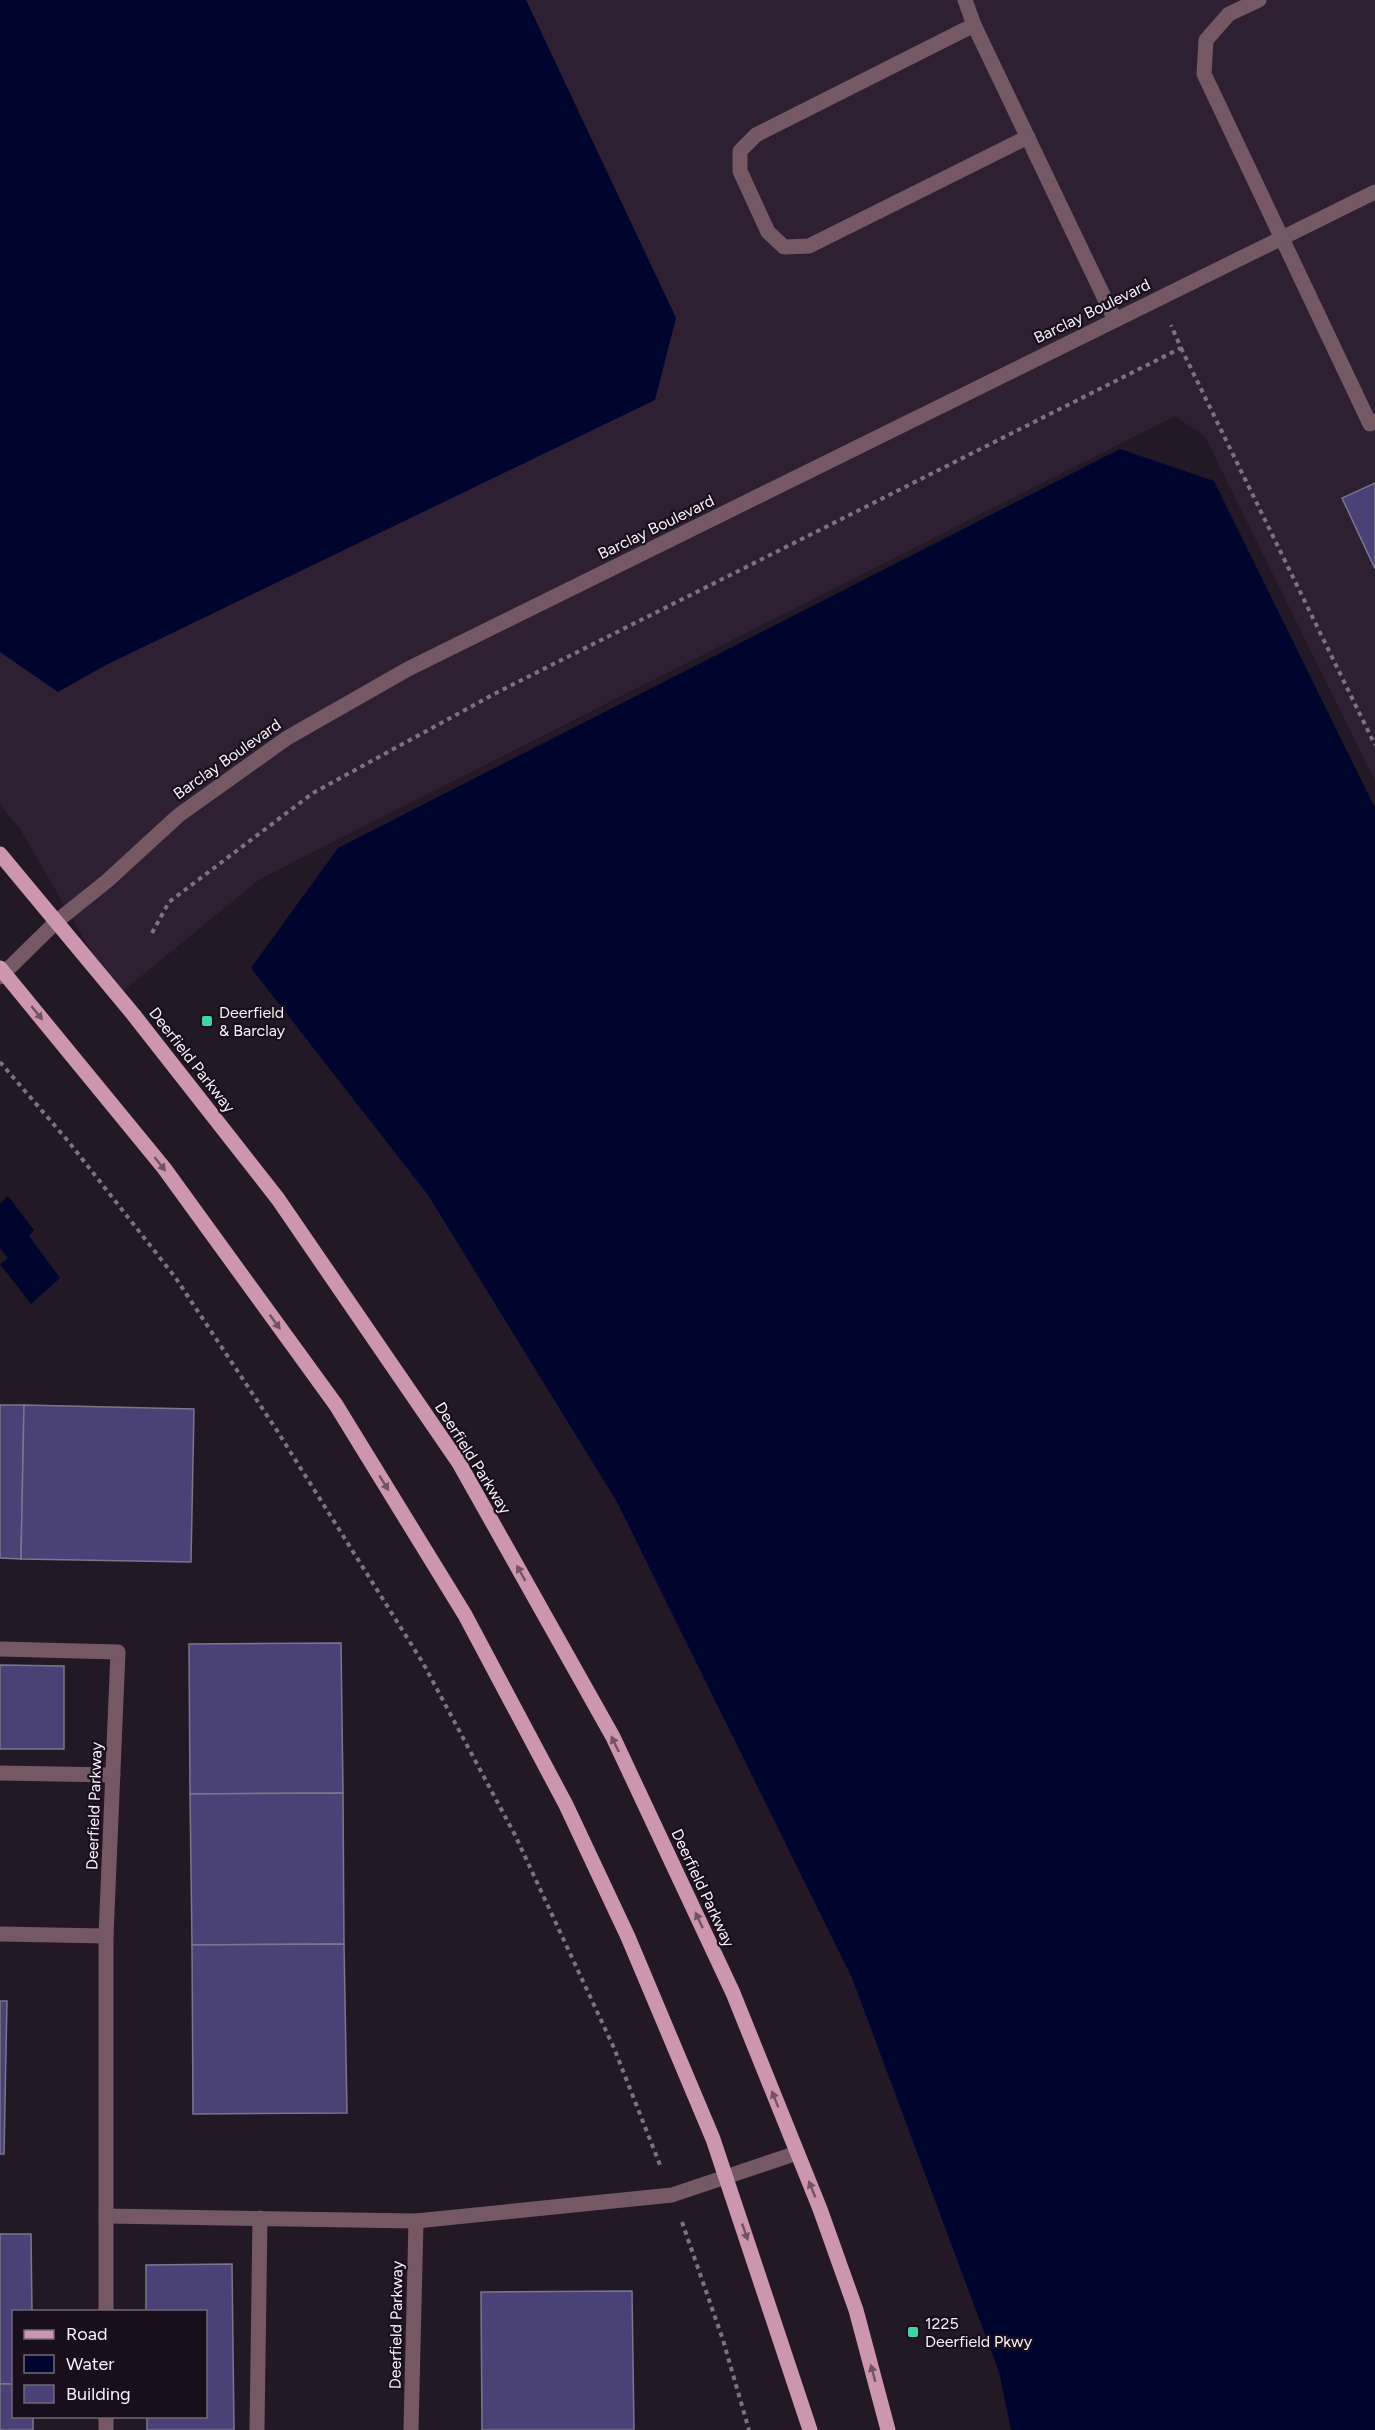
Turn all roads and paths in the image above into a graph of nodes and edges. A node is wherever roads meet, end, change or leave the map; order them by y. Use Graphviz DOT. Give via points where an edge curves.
graph roads {
  1 [pos="965,0"];
  2 [pos="1260,0"];
  3 [pos="974,25"];
  4 [pos="1028,137"];
  5 [pos="1375,192"];
  6 [pos="1281,238"];
  7 [pos="1158,299"];
  8 [pos="1115,320"];
  9 [pos="1181,348"];
  10 [pos="1375,421"];
  11 [pos="1375,745"];
  12 [pos="0,854"];
  13 [pos="57,921"];
  14 [pos="152,933"];
  15 [pos="1,973"];
  16 [pos="0,1062"];
  17 [pos="0,1649"];
  18 [pos="0,1773"];
  19 [pos="113,1775"];
  20 [pos="0,1934"];
  21 [pos="106,1936"];
  22 [pos="797,2153"];
  23 [pos="726,2177"];
  24 [pos="672,2195"];
  25 [pos="106,2216"];
  26 [pos="260,2218"];
  27 [pos="416,2221"];
  28 [pos="106,2310"];
  29 [pos="257,2430"];
  30 [pos="411,2430"];
  31 [pos="749,2430"];
  32 [pos="810,2430"];
  33 [pos="888,2430"];
  1 -- 3 [label="street"];
  2 -- 6 [label="street" via="1229,14 1206,40 1204,74"];
  3 -- 4 [label="street"];
  3 -- 4 [label="street" via="756,135 740,151 740,171 768,232 784,247 808,246"];
  4 -- 8 [label="street"];
  5 -- 6 [label="street, Barclay Boulevard"];
  6 -- 7 [label="street, Barclay Boulevard"];
  6 -- 10 [label="street" via="1370,424"];
  7 -- 8 [label="street, Barclay Boulevard"];
  7 -- 9 [label="path"];
  8 -- 13 [label="street, Barclay Boulevard" via="398,675 287,738 178,815"];
  9 -- 11 [label="path"];
  9 -- 14 [label="path" via="496,693 313,793 169,902"];
  12 -- 13 [label="main road, Deerfield Parkway"];
  13 -- 15 [label="street, Barclay Boulevard"];
  22 -- 13 [label="main road, Deerfield Parkway, one-way" via="733,1993 613,1737 459,1463 278,1199"];
  15 -- 23 [label="main road, one-way" via="164,1168 336,1405 465,1615 566,1805 623,1927"];
  16 -- 24 [label="path" via="175,1276 423,1663 515,1835 614,2048"];
  17 -- 19 [label="street, Deerfield Parkway" via="118,1652"];
  18 -- 19 [label="street"];
  19 -- 21 [label="street, Deerfield Parkway"];
  20 -- 21 [label="street"];
  21 -- 25 [label="street, Deerfield Parkway"];
  22 -- 23 [label="street"];
  33 -- 22 [label="main road, Deerfield Parkway, one-way" via="856,2310"];
  23 -- 24 [label="street"];
  23 -- 32 [label="main road, one-way"];
  24 -- 27 [label="street"];
  24 -- 31 [label="path" via="723,2340"];
  25 -- 26 [label="street"];
  25 -- 28 [label="street, Deerfield Parkway"];
  26 -- 27 [label="street"];
  26 -- 29 [label="street"];
  27 -- 30 [label="street, Deerfield Parkway"];
}
